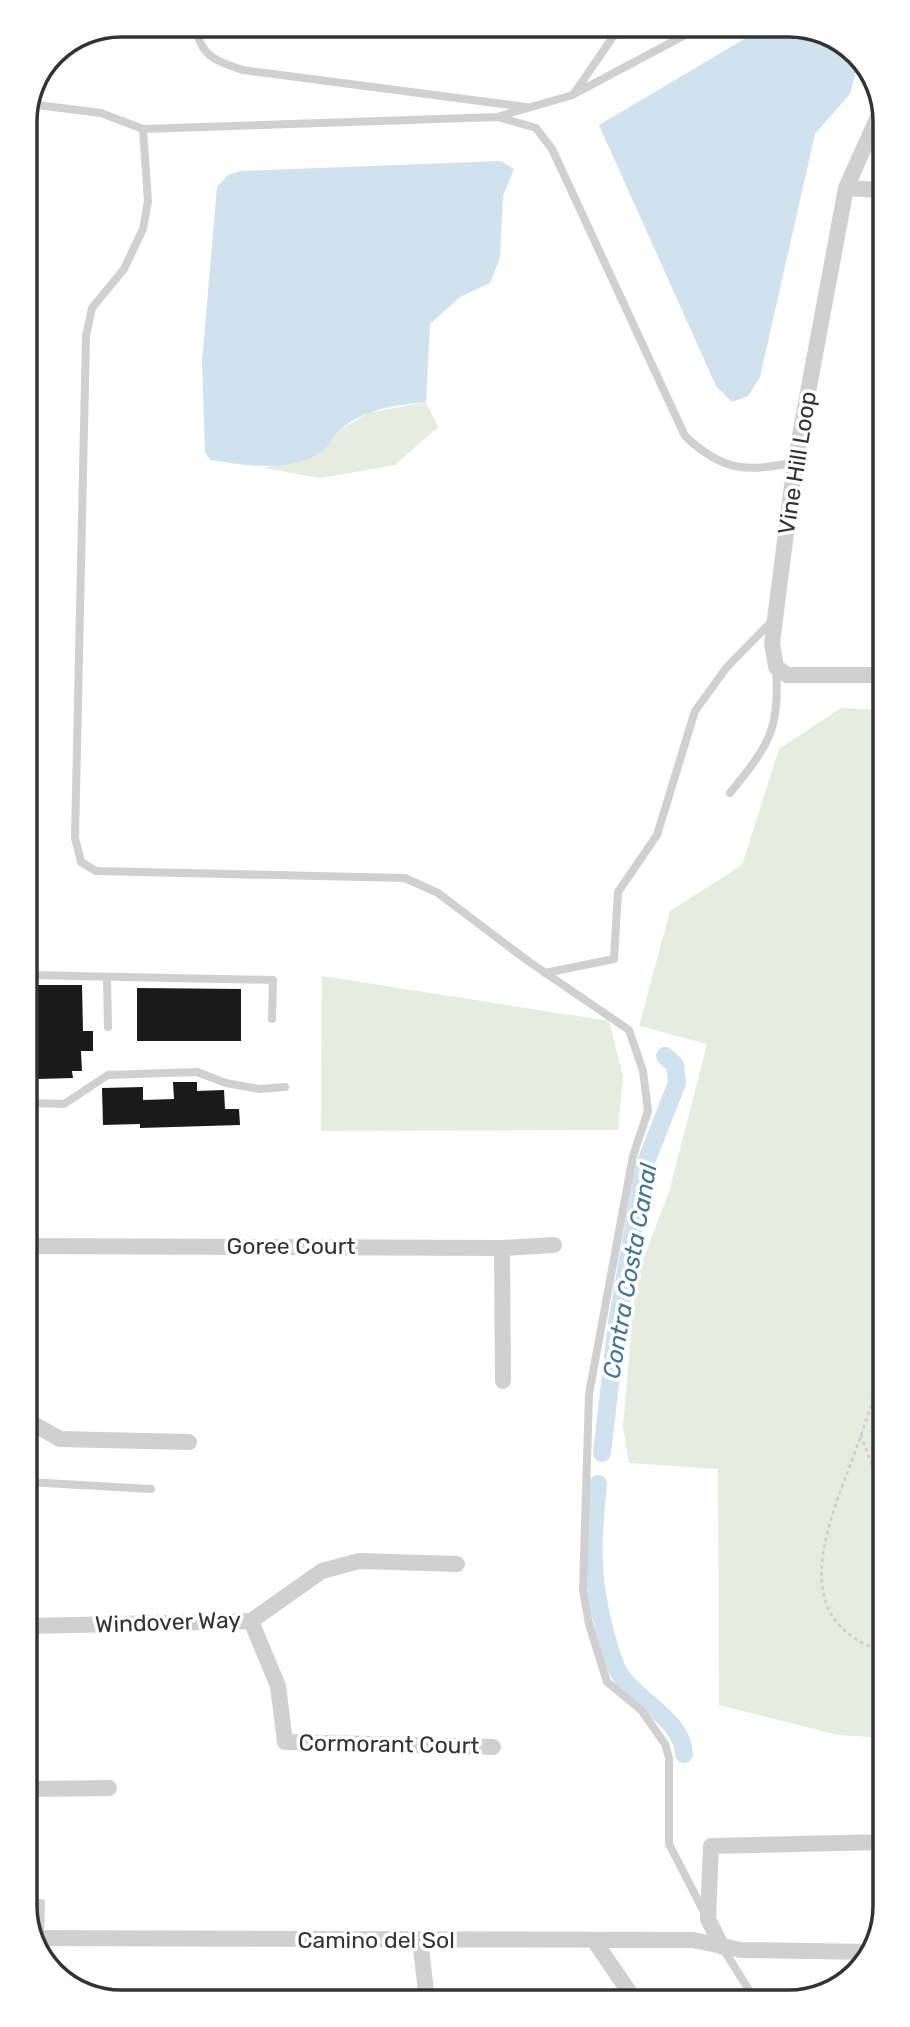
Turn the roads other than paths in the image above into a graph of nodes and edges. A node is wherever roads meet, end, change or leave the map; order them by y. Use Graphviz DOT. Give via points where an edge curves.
graph roads {
  1 [pos="197,37"];
  2 [pos="613,37"];
  3 [pos="682,37"];
  4 [pos="573,95"];
  5 [pos="39,105"];
  6 [pos="526,107"];
  7 [pos="498,117"];
  8 [pos="873,128"];
  9 [pos="143,129"];
  10 [pos="846,188"];
  11 [pos="873,190"];
  12 [pos="795,462"];
  13 [pos="775,618"];
  14 [pos="776,667"];
  15 [pos="873,675"];
  16 [pos="730,793"];
  17 [pos="545,973"];
  18 [pos="37,975"];
  19 [pos="107,977"];
  20 [pos="272,1019"];
  21 [pos="108,1027"];
  22 [pos="285,1087"];
  23 [pos="37,1103"];
  24 [pos="554,1245"];
  25 [pos="37,1246"];
  26 [pos="502,1248"];
  27 [pos="503,1381"];
  28 [pos="37,1426"];
  29 [pos="189,1442"];
  30 [pos="37,1482"];
  31 [pos="151,1489"];
  32 [pos="457,1564"];
  33 [pos="251,1621"];
  34 [pos="37,1626"];
  35 [pos="494,1747"];
  36 [pos="37,1788"];
  37 [pos="109,1788"];
  38 [pos="873,1842"];
  39 [pos="37,1903"];
  40 [pos="708,1919"];
  41 [pos="38,1921"];
  42 [pos="43,1938"];
  43 [pos="420,1940"];
  44 [pos="594,1942"];
  45 [pos="722,1947"];
  46 [pos="860,1952"];
  47 [pos="426,1990"];
  48 [pos="628,1990"];
  49 [pos="749,1990"];
  1 -- 6 [label="lane" via="211,58 243,70"];
  2 -- 4 [label="lane"];
  3 -- 4 [label="lane"];
  4 -- 6 [label="lane"];
  5 -- 9 [label="lane" via="101,113"];
  6 -- 7 [label="lane"];
  7 -- 9 [label="lane"];
  7 -- 12 [label="lane" via="536,128 552,149 685,436 706,456 736,467 768,468"];
  8 -- 10 [label="street, Vine Hill Loop"];
  9 -- 17 [label="lane" via="148,201 144,229 124,269 92,308 86,336 75,838 80,862 96,871 405,878 438,893"];
  10 -- 11 [label="street"];
  10 -- 12 [label="street, Vine Hill Loop"];
  12 -- 13 [label="street, Vine Hill Loop"];
  13 -- 14 [label="street, Vine Hill Loop" via="772,643"];
  13 -- 17 [label="lane" via="727,667 695,712 657,835 618,892 614,960"];
  14 -- 15 [label="street" via="787,675"];
  14 -- 16 [label="lane" via="774,731"];
  17 -- 40 [label="lane" via="629,1030 643,1071 648,1111 633,1156 589,1394 583,1590 607,1682 641,1710 665,1744 669,1844"];
  18 -- 19 [label="lane"];
  19 -- 20 [label="lane" via="272,980"];
  19 -- 21 [label="lane"];
  22 -- 23 [label="lane" via="259,1089 197,1072 108,1075 64,1104"];
  24 -- 26 [label="street, Goree Court"];
  25 -- 26 [label="street, Goree Court"];
  26 -- 27 [label="street"];
  28 -- 29 [label="street" via="60,1439"];
  30 -- 31 [label="lane"];
  32 -- 33 [label="street, Windover Way" via="359,1561 334,1567 321,1571"];
  33 -- 34 [label="street, Windover Way"];
  33 -- 35 [label="street, Cormorant Court" via="278,1686 285,1742"];
  36 -- 37 [label="street"];
  38 -- 40 [label="street" via="711,1846"];
  39 -- 41 [label="lane" via="41,1903"];
  40 -- 45 [label="street"];
  42 -- 43 [label="street, Camino del Sol"];
  43 -- 44 [label="street, Camino del Sol"];
  43 -- 47 [label="street"];
  44 -- 45 [label="street, Camino del Sol" via="693,1940"];
  44 -- 48 [label="street"];
  45 -- 46 [label="street, Camino del Sol"];
  45 -- 49 [label="lane"];
}
